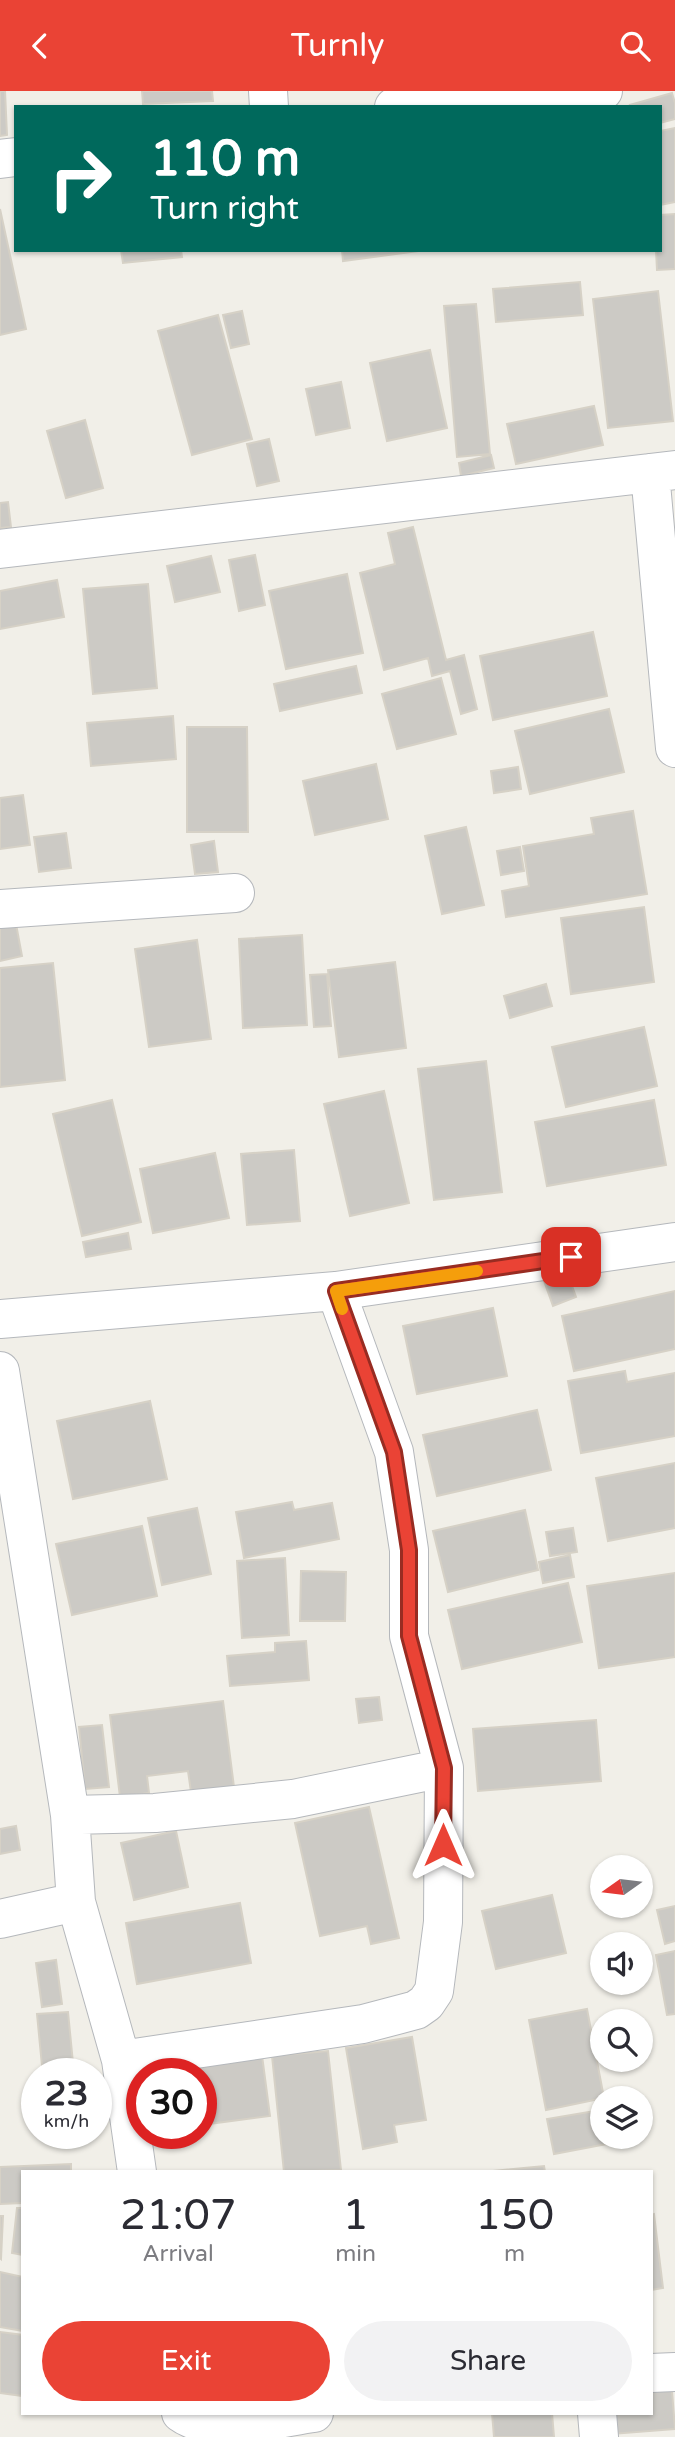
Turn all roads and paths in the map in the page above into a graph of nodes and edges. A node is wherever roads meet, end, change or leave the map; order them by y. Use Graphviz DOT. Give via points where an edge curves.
graph roads {
  1 [pos="603,91"];
  2 [pos="420,105"];
  3 [pos="662,472"];
  4 [pos="0,549"];
  5 [pos="675,748"];
  6 [pos="235,893"];
  7 [pos="0,909"];
  8 [pos="675,1242"];
  9 [pos="336,1291"];
  10 [pos="0,1319"];
  11 [pos="0,1371"];
  12 [pos="444,1768"];
  13 [pos="70,1815"];
  14 [pos="76,1902"];
  15 [pos="0,1919"];
  16 [pos="121,2060"];
  17 [pos="137,2170"];
  18 [pos="675,2372"];
  19 [pos="653,2373"];
  20 [pos="185,2415"];
  21 [pos="299,2415"];
  22 [pos="597,2415"];
  23 [pos="599,2437"];
  1 -- 2 [label="street"];
  3 -- 4 [label="street"];
  3 -- 5 [label="street"];
  6 -- 7 [label="street"];
  8 -- 9 [label="street"];
  9 -- 10 [label="street"];
  9 -- 12 [label="street" via="394,1452 409,1550 409,1636"];
  11 -- 13 [label="street"];
  12 -- 13 [label="street" via="293,1799 155,1813"];
  12 -- 16 [label="street" via="443,1922 434,1991 426,2003 363,2024"];
  13 -- 14 [label="street"];
  14 -- 15 [label="street"];
  14 -- 16 [label="street"];
  16 -- 17 [label="street"];
  18 -- 19 [label="street"];
  20 -- 21 [label="street" via="200,2423 225,2425"];
  22 -- 23 [label="street"];
}
